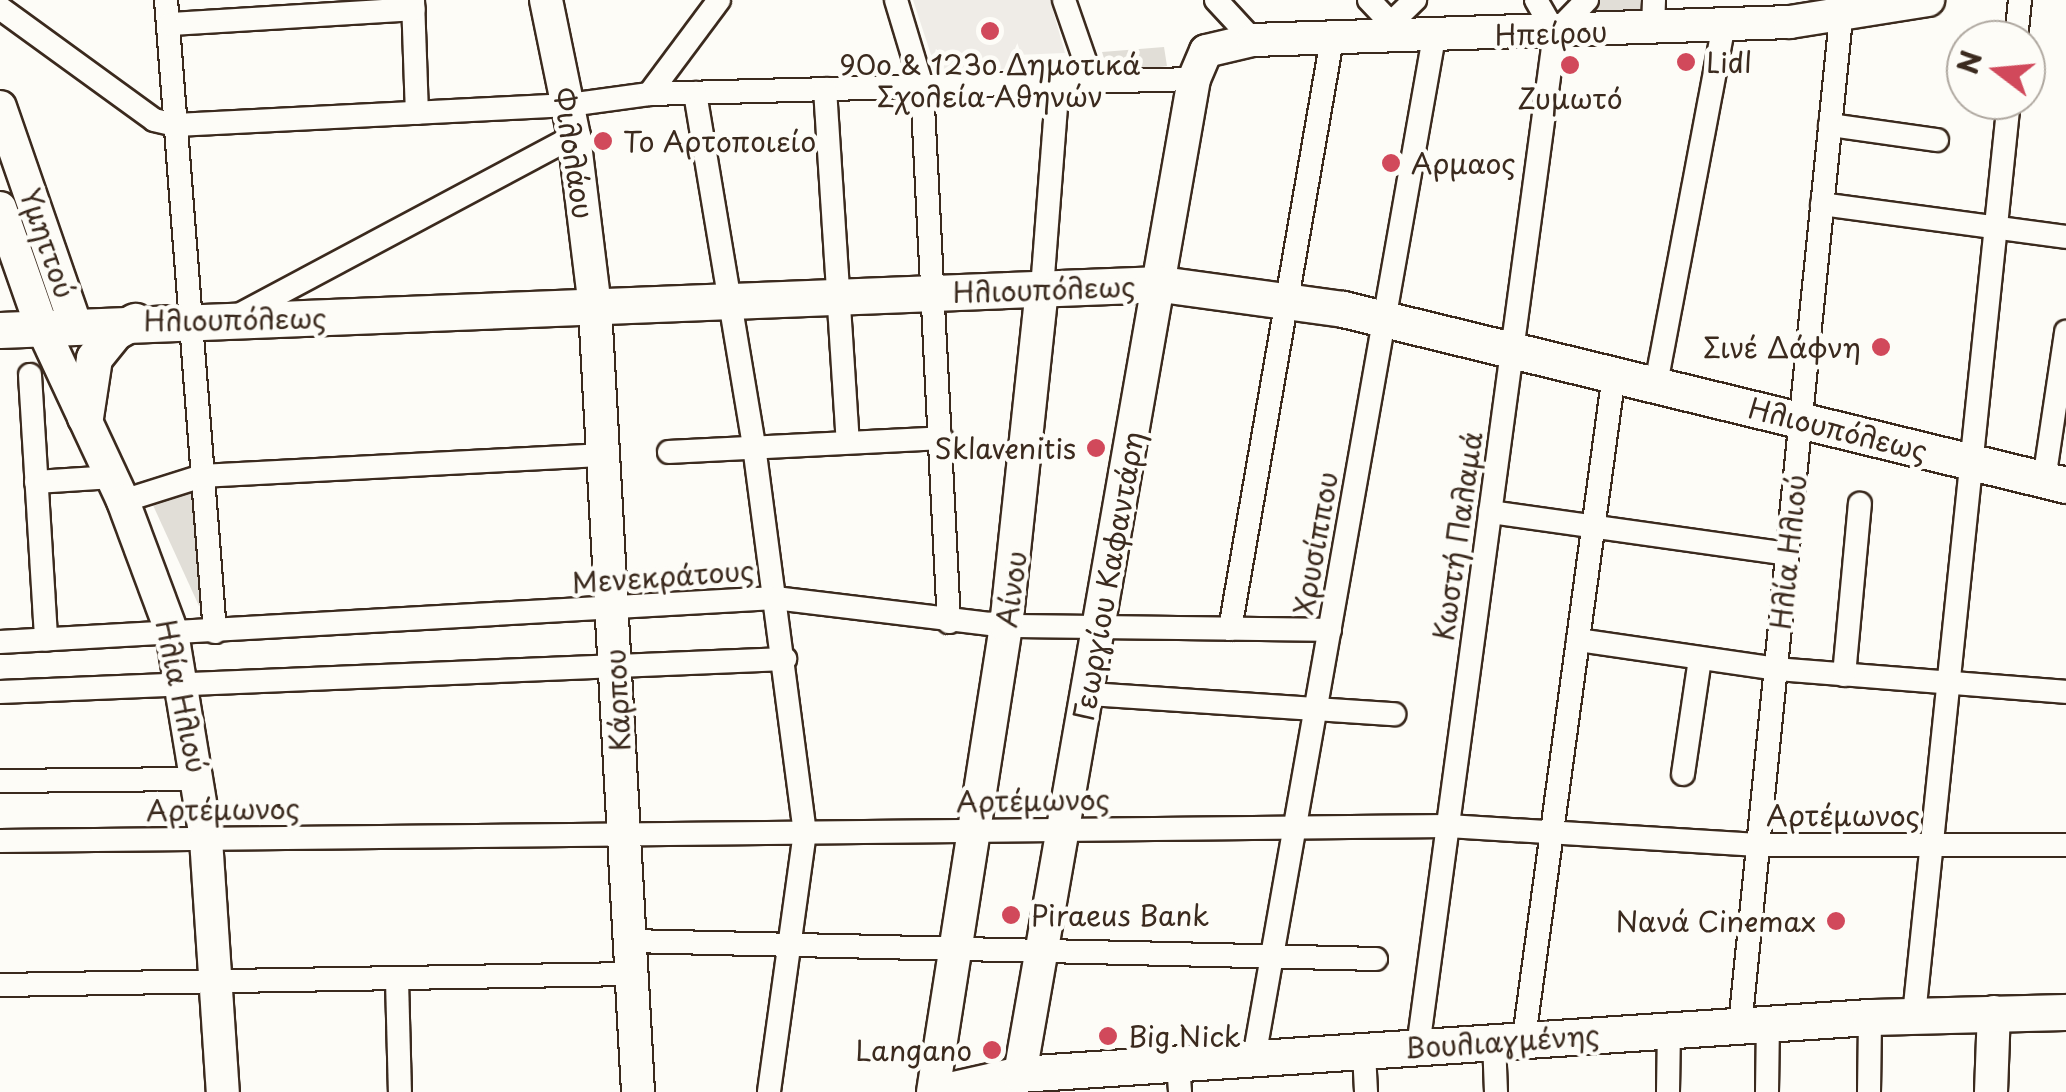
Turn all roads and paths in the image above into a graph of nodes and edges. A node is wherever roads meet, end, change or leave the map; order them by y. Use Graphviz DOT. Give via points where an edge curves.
graph roads {
  1 [pos="546,0"];
  2 [pos="719,0"];
  3 [pos="896,0"];
  4 [pos="1064,0"];
  5 [pos="1216,0"];
  6 [pos="1368,0"];
  7 [pos="1415,0"];
  8 [pos="1536,0"];
  9 [pos="1587,0"];
  10 [pos="1928,0"];
  11 [pos="413,4"];
  12 [pos="0,8"];
  13 [pos="1764,11"];
  14 [pos="168,12"];
  15 [pos="1653,14"];
  16 [pos="1841,18"];
  17 [pos="1724,25"];
  18 [pos="1410,33"];
  19 [pos="1554,33"];
  20 [pos="1332,39"];
  21 [pos="1253,40"];
  22 [pos="1194,78"];
  23 [pos="1092,81"];
  24 [pos="1058,82"];
  25 [pos="922,86"];
  26 [pos="825,89"];
  27 [pos="695,93"];
  28 [pos="649,94"];
  29 [pos="0,107"];
  30 [pos="417,113"];
  31 [pos="2008,120"];
  32 [pos="571,121"];
  33 [pos="176,125"];
  34 [pos="1830,125"];
  35 [pos="1937,140"];
  36 [pos="1822,204"];
  37 [pos="0,208"];
  38 [pos="1996,229"];
  39 [pos="2066,237"];
  40 [pos="1160,284"];
  41 [pos="1042,289"];
  42 [pos="935,294"];
  43 [pos="838,297"];
  44 [pos="1288,298"];
  45 [pos="730,301"];
  46 [pos="595,308"];
  47 [pos="1385,318"];
  48 [pos="135,321"];
  49 [pos="212,321"];
  50 [pos="58,324"];
  51 [pos="0,330"];
  52 [pos="2066,332"];
  53 [pos="1512,349"];
  54 [pos="1614,374"];
  55 [pos="30,375"];
  56 [pos="1656,384"];
  57 [pos="85,416"];
  58 [pos="1801,420"];
  59 [pos="942,438"];
  60 [pos="848,441"];
  61 [pos="754,446"];
  62 [pos="669,452"];
  63 [pos="603,455"];
  64 [pos="1972,462"];
  65 [pos="202,476"];
  66 [pos="36,482"];
  67 [pos="2055,482"];
  68 [pos="118,489"];
  69 [pos="1860,504"];
  70 [pos="1490,512"];
  71 [pos="1593,525"];
  72 [pos="1787,554"];
  73 [pos="776,598"];
  74 [pos="612,611"];
  75 [pos="949,622"];
  76 [pos="1006,626"];
  77 [pos="1230,629"];
  78 [pos="1100,630"];
  79 [pos="1330,630"];
  80 [pos="215,632"];
  81 [pos="172,634"];
  82 [pos="46,640"];
  83 [pos="1578,640"];
  84 [pos="0,642"];
  85 [pos="785,659"];
  86 [pos="1700,659"];
  87 [pos="615,666"];
  88 [pos="1776,669"];
  89 [pos="1844,675"];
  90 [pos="1948,683"];
  91 [pos="183,684"];
  92 [pos="0,692"];
  93 [pos="2066,692"];
  94 [pos="1089,694"];
  95 [pos="1315,709"];
  96 [pos="1394,714"];
  97 [pos="1683,774"];
  98 [pos="199,779"];
  99 [pos="0,781"];
  100 [pos="1448,826"];
  101 [pos="1294,827"];
  102 [pos="1552,828"];
  103 [pos="971,830"];
  104 [pos="1064,830"];
  105 [pos="804,832"];
  106 [pos="624,834"];
  107 [pos="206,839"];
  108 [pos="0,841"];
  109 [pos="1758,845"];
  110 [pos="2066,845"];
  111 [pos="1932,846"];
  112 [pos="790,944"];
  113 [pos="952,949"];
  114 [pos="1042,952"];
  115 [pos="631,957"];
  116 [pos="1271,957"];
  117 [pos="1376,959"];
  118 [pos="397,980"];
  119 [pos="216,982"];
  120 [pos="0,985"];
  121 [pos="1994,1012"];
  122 [pos="2066,1012"];
  123 [pos="1914,1015"];
  124 [pos="1870,1017"];
  125 [pos="1754,1025"];
  126 [pos="1669,1030"];
  127 [pos="1509,1039"];
  128 [pos="1418,1047"];
  129 [pos="1364,1052"];
  130 [pos="1254,1058"];
  131 [pos="1020,1074"];
  132 [pos="1179,1078"];
  133 [pos="223,1092"];
  134 [pos="400,1092"];
  135 [pos="638,1092"];
  136 [pos="769,1092"];
  137 [pos="936,1092"];
  138 [pos="1366,1092"];
  139 [pos="1496,1092"];
  140 [pos="1668,1092"];
  141 [pos="1767,1092"];
  142 [pos="1870,1092"];
  143 [pos="1991,1092"];
  1 -- 32 [label="street, Φιλολάου"];
  2 -- 28 [label="street"];
  3 -- 25 [label="street"];
  4 -- 23 [label="street"];
  5 -- 21 [label="street"];
  6 -- 18 [label="street"];
  7 -- 18 [label="street"];
  8 -- 19 [label="street"];
  9 -- 19 [label="street"];
  10 -- 16 [label="street, Ηπείρου"];
  11 -- 14 [label="street"];
  11 -- 30 [label="street"];
  12 -- 33 [label="street" via="154,120"];
  13 -- 16 [label="street, Ηπείρου"];
  13 -- 17 [label="street, Ηπείρου"];
  14 -- 33 [label="street"];
  15 -- 17 [label="street, Ηπείρου"];
  15 -- 19 [label="street, Ηπείρου"];
  16 -- 34 [label="street, Ηλία Ηλιού"];
  17 -- 56 [label="street"];
  18 -- 19 [label="street, Ηπείρου"];
  18 -- 20 [label="street, Ηπείρου"];
  18 -- 47 [label="street, Χρυσίππου"];
  19 -- 53 [label="street, Κωστή Παλαμά"];
  20 -- 21 [label="street, Ηπείρου"];
  20 -- 44 [label="street"];
  21 -- 22 [label="street, Ηπείρου" via="1210,48"];
  22 -- 23 [label="street"];
  22 -- 40 [label="street, Γεωργίου Καφαντάρη"];
  23 -- 24 [label="street"];
  24 -- 25 [label="street"];
  24 -- 41 [label="street, Αίνου"];
  25 -- 26 [label="street"];
  25 -- 42 [label="street"];
  26 -- 27 [label="street"];
  26 -- 43 [label="street"];
  27 -- 28 [label="street"];
  27 -- 45 [label="street"];
  28 -- 32 [label="street"];
  29 -- 50 [label="street, Υμηττού"];
  30 -- 32 [label="street"];
  30 -- 33 [label="street"];
  31 -- 38 [label="street"];
  32 -- 46 [label="street, Φιλολάου"];
  32 -- 49 [label="street"];
  33 -- 49 [label="street"];
  34 -- 35 [label="street"];
  34 -- 36 [label="street, Ηλία Ηλιού"];
  36 -- 38 [label="street"];
  36 -- 58 [label="street, Ηλία Ηλιού"];
  37 -- 50 [label="street, Υμηττού"];
  38 -- 39 [label="street"];
  38 -- 64 [label="street"];
  40 -- 41 [label="main road, Ηλιουπόλεως"];
  40 -- 44 [label="main road, Ηλιουπόλεως"];
  40 -- 78 [label="street, Γεωργίου Καφαντάρη"];
  41 -- 42 [label="main road, Ηλιουπόλεως"];
  41 -- 76 [label="street, Αίνου"];
  42 -- 43 [label="main road, Ηλιουπόλεως"];
  42 -- 59 [label="street"];
  43 -- 45 [label="main road, Ηλιουπόλεως"];
  43 -- 60 [label="street"];
  44 -- 47 [label="main road, Ηλιουπόλεως"];
  44 -- 77 [label="street"];
  45 -- 46 [label="main road, Ηλιουπόλεως"];
  45 -- 61 [label="street"];
  46 -- 49 [label="main road, Ηλιουπόλεως"];
  46 -- 63 [label="street, Κάρπου"];
  47 -- 53 [label="main road, Ηλιουπόλεως"];
  47 -- 79 [label="street, Χρυσίππου"];
  48 -- 49 [label="main road, Ηλιουπόλεως"];
  48 -- 50 [label="main road, Ηλιουπόλεως"];
  48 -- 57 [label="main road" via="115,332 94,358"];
  49 -- 65 [label="street"];
  50 -- 51 [label="main road, Ηλιουπόλεως"];
  50 -- 57 [label="street, Ηλία Ηλιού"];
  52 -- 67 [label="street"];
  53 -- 54 [label="main road, Ηλιουπόλεως"];
  53 -- 70 [label="street, Κωστή Παλαμά"];
  54 -- 56 [label="main road, Ηλιουπόλεως"];
  54 -- 71 [label="street"];
  55 -- 66 [label="street"];
  56 -- 58 [label="main road, Ηλιουπόλεως"];
  57 -- 68 [label="street, Ηλία Ηλιού"];
  58 -- 64 [label="main road, Ηλιουπόλεως"];
  58 -- 72 [label="street, Ηλία Ηλιού"];
  59 -- 60 [label="street"];
  59 -- 75 [label="street"];
  60 -- 61 [label="street"];
  61 -- 62 [label="street"];
  61 -- 73 [label="street"];
  63 -- 65 [label="street"];
  63 -- 74 [label="street, Κάρπου"];
  64 -- 67 [label="main road, Ηλιουπόλεως"];
  64 -- 90 [label="street"];
  65 -- 68 [label="street"];
  65 -- 80 [label="street"];
  66 -- 68 [label="street"];
  66 -- 82 [label="street"];
  68 -- 81 [label="street, Ηλία Ηλιού"];
  69 -- 89 [label="street"];
  70 -- 71 [label="street"];
  70 -- 100 [label="street, Κωστή Παλαμά"];
  71 -- 72 [label="street"];
  71 -- 83 [label="street"];
  72 -- 88 [label="street, Ηλία Ηλιού"];
  73 -- 74 [label="street, Μενεκράτους"];
  73 -- 75 [label="street, Μενεκράτους"];
  73 -- 85 [label="street"];
  74 -- 80 [label="street, Μενεκράτους"];
  74 -- 87 [label="street, Κάρπου"];
  75 -- 76 [label="street, Μενεκράτους"];
  76 -- 78 [label="street, Μενεκράτους"];
  76 -- 103 [label="street, Αίνου"];
  77 -- 78 [label="street, Μενεκράτους"];
  77 -- 79 [label="street, Μενεκράτους"];
  78 -- 94 [label="street, Γεωργίου Καφαντάρη"];
  79 -- 95 [label="street, Χρυσίππου"];
  80 -- 81 [label="street, Μενεκράτους"];
  81 -- 82 [label="street, Μενεκράτους"];
  81 -- 91 [label="street, Ηλία Ηλιού"];
  82 -- 84 [label="street, Μενεκράτους"];
  83 -- 86 [label="street"];
  83 -- 102 [label="street"];
  85 -- 87 [label="street"];
  85 -- 105 [label="street"];
  86 -- 88 [label="street"];
  86 -- 97 [label="street"];
  87 -- 91 [label="street"];
  87 -- 106 [label="street, Κάρπου"];
  88 -- 89 [label="street"];
  88 -- 109 [label="street, Ηλία Ηλιού"];
  89 -- 90 [label="street"];
  90 -- 93 [label="street"];
  90 -- 111 [label="street"];
  91 -- 92 [label="street"];
  91 -- 98 [label="street, Ηλία Ηλιού"];
  94 -- 95 [label="street"];
  94 -- 104 [label="street, Γεωργίου Καφαντάρη"];
  95 -- 96 [label="street"];
  95 -- 101 [label="street, Χρυσίππου"];
  98 -- 99 [label="street"];
  98 -- 107 [label="street, Ηλία Ηλιού"];
  100 -- 101 [label="street, Αρτέμωνος"];
  100 -- 102 [label="street, Αρτέμωνος"];
  100 -- 128 [label="street, Κωστή Παλαμά"];
  101 -- 104 [label="street, Αρτέμωνος"];
  101 -- 116 [label="street, Χρυσίππου"];
  102 -- 109 [label="street, Αρτέμωνος"];
  102 -- 127 [label="street"];
  103 -- 104 [label="street, Αρτέμωνος"];
  103 -- 105 [label="street, Αρτέμωνος"];
  103 -- 113 [label="street, Αίνου"];
  104 -- 114 [label="street, Γεωργίου Καφαντάρη"];
  105 -- 106 [label="street, Αρτέμωνος"];
  105 -- 112 [label="street"];
  106 -- 107 [label="street, Αρτέμωνος"];
  106 -- 115 [label="street, Κάρπου"];
  107 -- 108 [label="street, Αρτέμωνος"];
  107 -- 119 [label="street, Ηλία Ηλιού"];
  109 -- 111 [label="street, Αρτέμωνος"];
  109 -- 125 [label="street, Ηλία Ηλιού"];
  110 -- 111 [label="street, Αρτέμωνος"];
  111 -- 123 [label="street"];
  112 -- 113 [label="street"];
  112 -- 115 [label="street"];
  112 -- 136 [label="street"];
  113 -- 114 [label="street"];
  113 -- 137 [label="street, Αίνου"];
  114 -- 116 [label="street"];
  114 -- 131 [label="street, Γεωργίου Καφαντάρη"];
  115 -- 118 [label="street"];
  115 -- 135 [label="street, Κάρπου"];
  116 -- 117 [label="street"];
  116 -- 130 [label="street, Χρυσίππου"];
  118 -- 119 [label="street"];
  118 -- 134 [label="street"];
  119 -- 120 [label="street"];
  119 -- 133 [label="street, Ηλία Ηλιού"];
  121 -- 122 [label="main road, Βουλιαγμένης"];
  121 -- 123 [label="main road, Βουλιαγμένης"];
  121 -- 143 [label="street"];
  123 -- 124 [label="main road, Βουλιαγμένης"];
  124 -- 125 [label="main road, Βουλιαγμένης"];
  124 -- 142 [label="street"];
  125 -- 126 [label="main road, Βουλιαγμένης"];
  125 -- 141 [label="street, Ηλία Ηλιού"];
  126 -- 127 [label="main road, Βουλιαγμένης"];
  126 -- 140 [label="street"];
  127 -- 128 [label="main road, Βουλιαγμένης"];
  127 -- 139 [label="street"];
  128 -- 129 [label="main road, Βουλιαγμένης"];
  129 -- 130 [label="main road, Βουλιαγμένης"];
  129 -- 138 [label="street"];
  130 -- 132 [label="main road, Βουλιαγμένης"];
  131 -- 132 [label="main road, Βουλιαγμένης"];
  131 -- 137 [label="main road, Βουλιαγμένης"];
}
